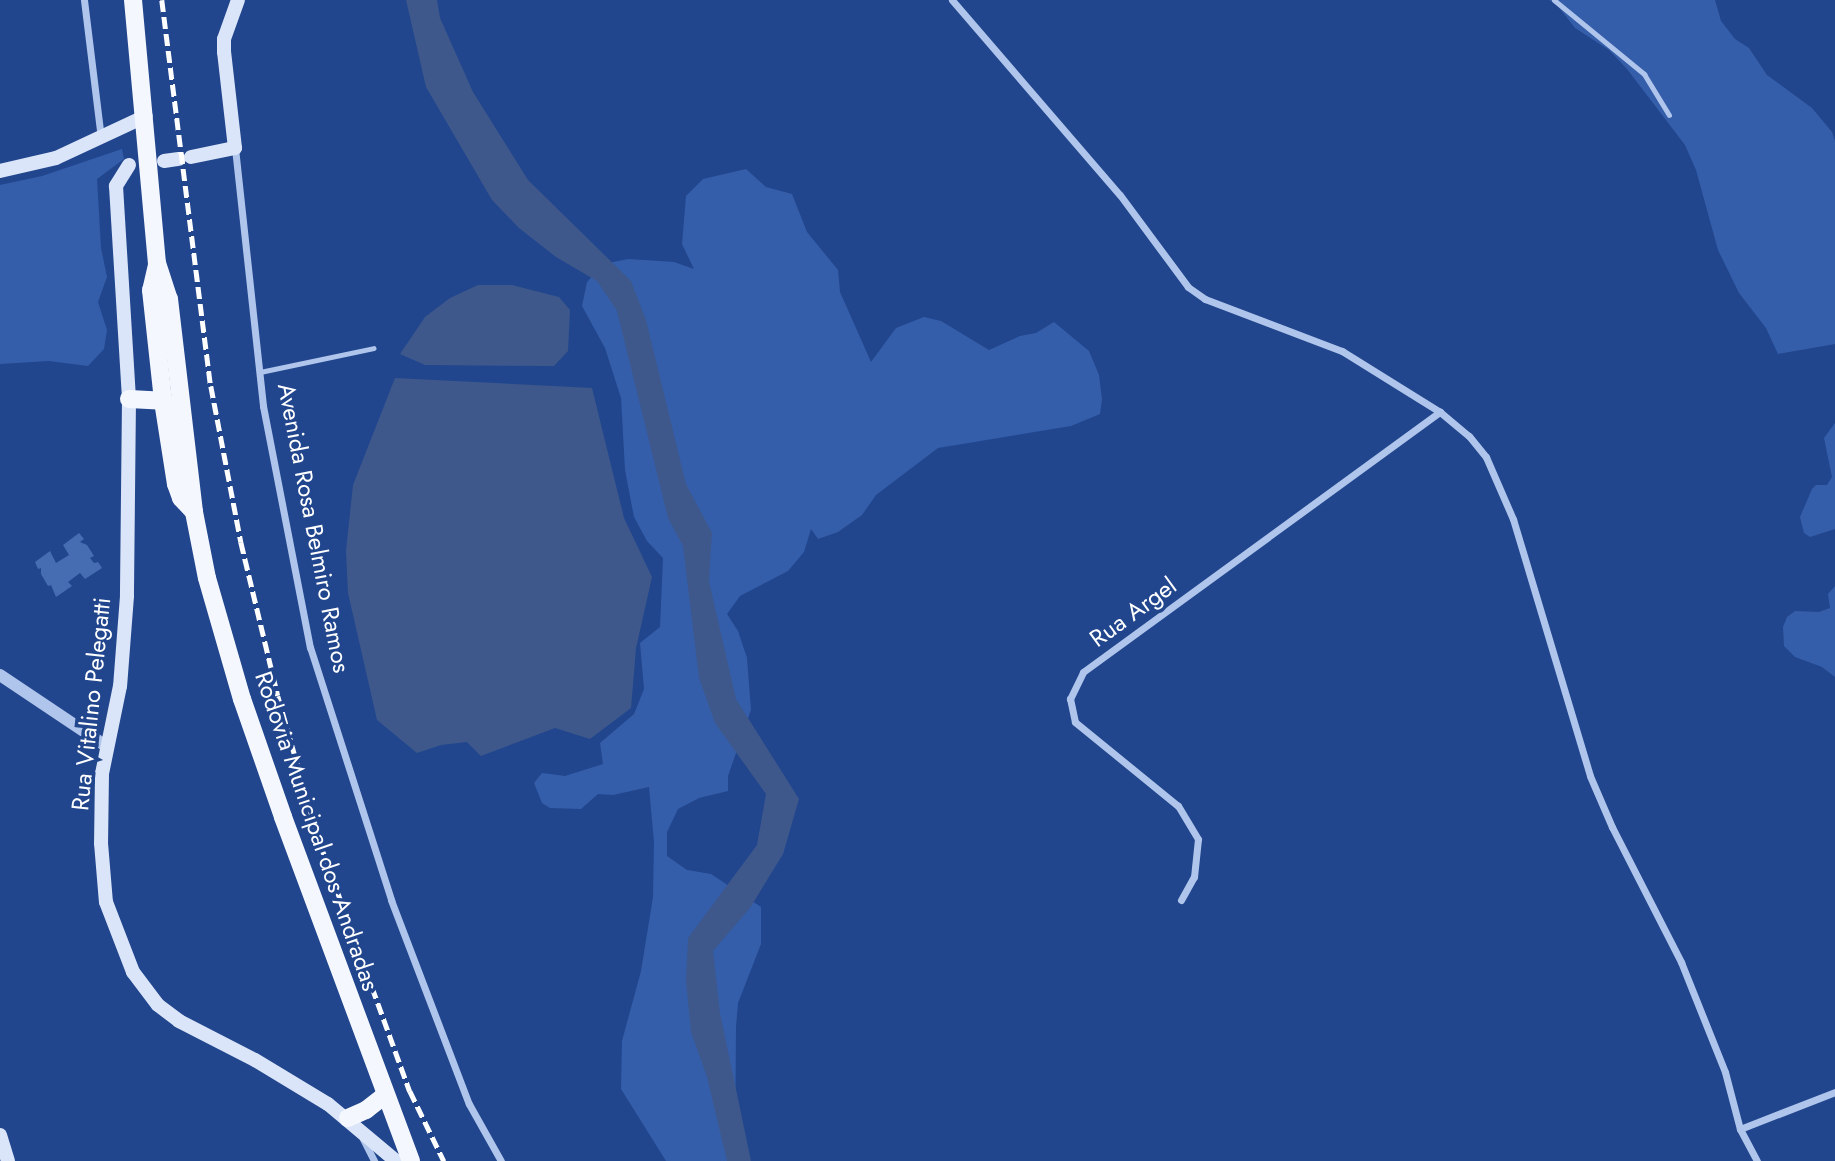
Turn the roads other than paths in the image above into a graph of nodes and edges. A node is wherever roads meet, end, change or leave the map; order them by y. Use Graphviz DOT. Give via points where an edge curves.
graph roads {
  1 [pos="85,0"];
  2 [pos="133,0"];
  3 [pos="238,0"];
  4 [pos="952,0"];
  5 [pos="1554,0"];
  6 [pos="1669,115"];
  7 [pos="146,116"];
  8 [pos="102,138"];
  9 [pos="235,148"];
  10 [pos="178,159"];
  11 [pos="129,165"];
  12 [pos="0,171"];
  13 [pos="157,263"];
  14 [pos="374,348"];
  15 [pos="260,372"];
  16 [pos="129,399"];
  17 [pos="163,401"];
  18 [pos="1440,412"];
  19 [pos="193,489"];
  20 [pos="194,512"];
  21 [pos="0,675"];
  22 [pos="106,746"];
  23 [pos="1181,900"];
  24 [pos="1835,1091"];
  25 [pos="385,1095"];
  26 [pos="351,1122"];
  27 [pos="1741,1129"];
  28 [pos="0,1135"];
  29 [pos="8,1161"];
  30 [pos="373,1161"];
  31 [pos="396,1161"];
  32 [pos="411,1161"];
  33 [pos="501,1161"];
  34 [pos="1757,1161"];
  1 -- 8 [label="street"];
  2 -- 7 [label="main road, Rodovia Municipal dos Andradas"];
  3 -- 9 [label="main road, Avenida Rosa Belmiro Ramos" via="224,39"];
  4 -- 18 [label="street" via="1120,195 1188,287 1205,299 1342,351"];
  5 -- 6 [label="lane" via="1644,74"];
  7 -- 8 [label="main road"];
  7 -- 13 [label="main road, Rodovia Municipal dos Andradas"];
  8 -- 12 [label="main road" via="56,158"];
  9 -- 10 [label="main road"];
  9 -- 15 [label="street, Avenida Rosa Belmiro Ramos"];
  11 -- 16 [label="main road, Rua Vitalino Pelegatti" via="116,186"];
  13 -- 17 [label="main road, Rodovia Municipal dos Andradas" via="151,290"];
  13 -- 19 [label="main road, Rodovia Municipal dos Andradas" via="169,299"];
  14 -- 15 [label="lane"];
  15 -- 33 [label="street, Avenida Rosa Belmiro Ramos" via="310,647 391,900 469,1104"];
  16 -- 17 [label="main road"];
  16 -- 22 [label="main road, Rua Vitalino Pelegatti" via="125,638"];
  17 -- 19 [label="main road" via="173,409 186,476"];
  17 -- 20 [label="main road, Rodovia Municipal dos Andradas" via="176,484"];
  18 -- 23 [label="street, Rua Argel" via="1083,672 1070,699 1075,722 1178,806 1198,839 1194,877"];
  18 -- 27 [label="street" via="1469,436 1502,487 1590,776 1681,962 1725,1072"];
  19 -- 20 [label="main road, Rodovia Municipal dos Andradas"];
  20 -- 25 [label="main road, Rodovia Municipal dos Andradas" via="207,578 242,699"];
  21 -- 22 [label="street"];
  22 -- 26 [label="main road, Rua Vitalino Pelegatti" via="100,804 106,902 125,957 142,986 179,1021 255,1060"];
  24 -- 27 [label="street"];
  25 -- 26 [label="main road"];
  25 -- 32 [label="main road, Rodovia Municipal dos Andradas"];
  26 -- 30 [label="street"];
  26 -- 31 [label="main road, Rua Vitalino Pelegatti"];
  27 -- 34 [label="street"];
  28 -- 29 [label="main road"];
}
